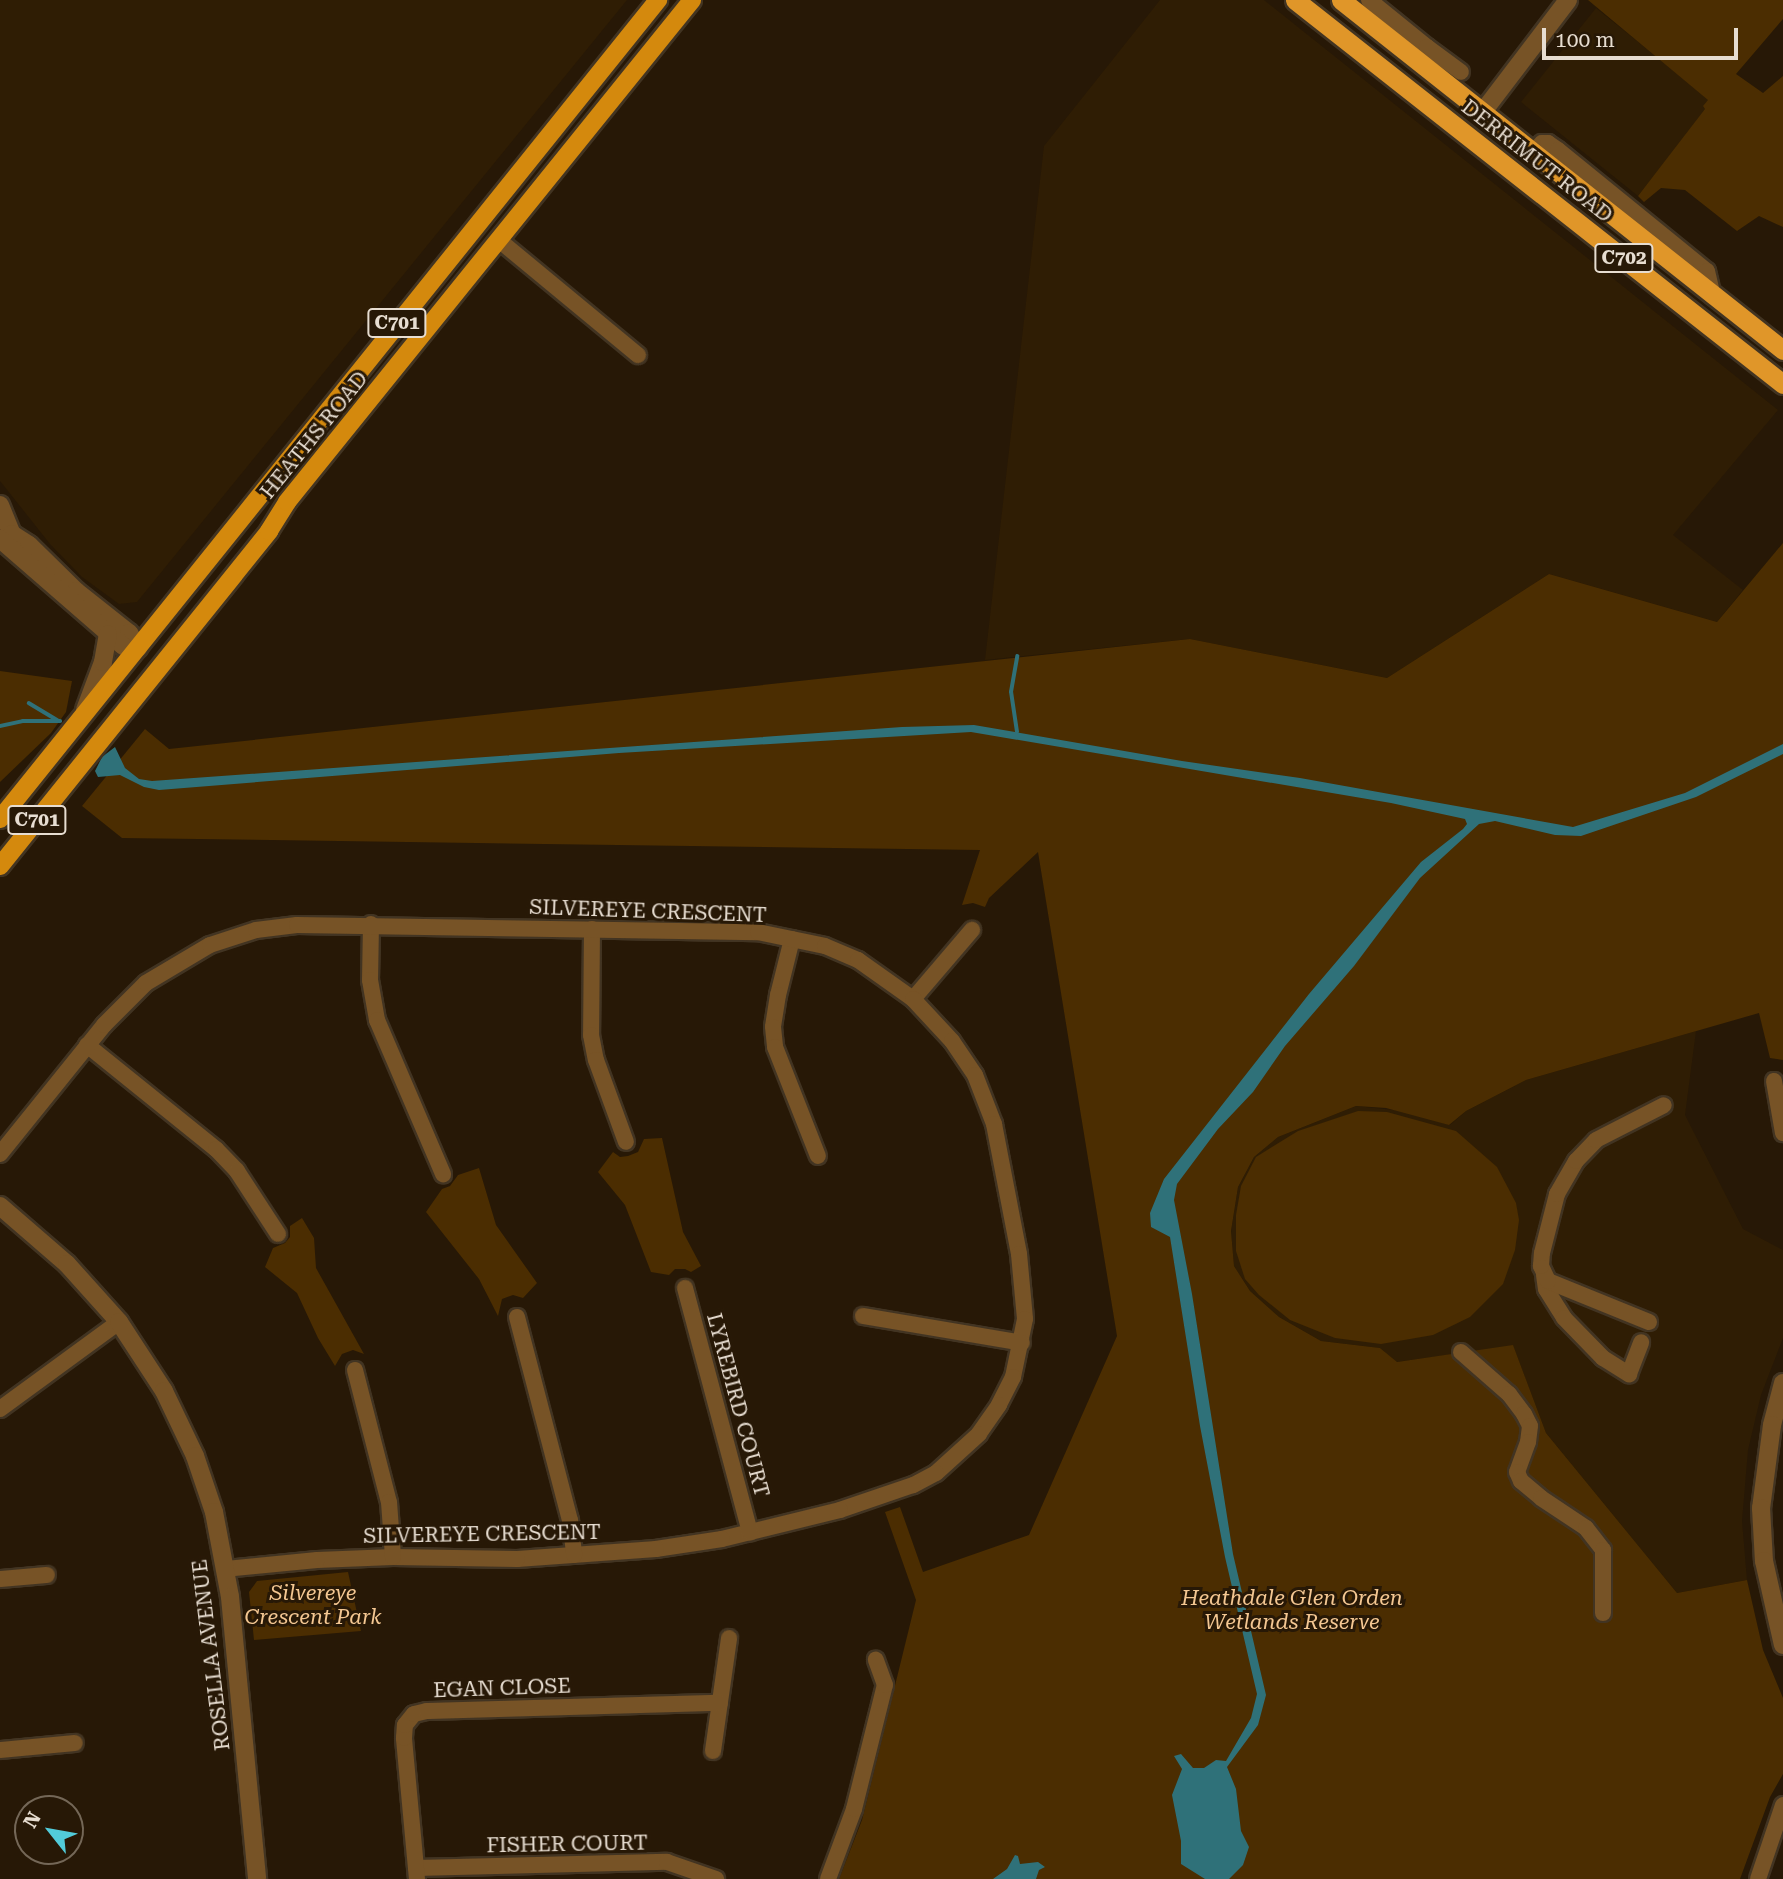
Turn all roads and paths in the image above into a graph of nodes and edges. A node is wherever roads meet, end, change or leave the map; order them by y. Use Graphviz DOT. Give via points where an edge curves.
graph roads {
  1 [pos="658,0"];
  2 [pos="692,0"];
  3 [pos="1295,0"];
  4 [pos="1341,0"];
  5 [pos="1369,0"];
  6 [pos="1568,0"];
  7 [pos="1424,56"];
  8 [pos="1461,72"];
  9 [pos="1479,110"];
  10 [pos="1464,132"];
  11 [pos="1532,153"];
  12 [pos="1551,200"];
  13 [pos="488,212"];
  14 [pos="476,227"];
  15 [pos="500,241"];
  16 [pos="1783,350"];
  17 [pos="638,355"];
  18 [pos="1783,384"];
  19 [pos="259,496"];
  20 [pos="0,505"];
  21 [pos="246,511"];
  22 [pos="280,513"];
  23 [pos="269,531"];
  24 [pos="3,540"];
  25 [pos="108,634"];
  26 [pos="138,648"];
  27 [pos="164,661"];
  28 [pos="84,714"];
  29 [pos="0,819"];
  30 [pos="0,866"];
  31 [pos="371,924"];
  32 [pos="592,929"];
  33 [pos="972,930"];
  34 [pos="792,939"];
  35 [pos="913,999"];
  36 [pos="87,1045"];
  37 [pos="1774,1081"];
  38 [pos="1664,1105"];
  39 [pos="1783,1133"];
  40 [pos="626,1142"];
  41 [pos="0,1154"];
  42 [pos="818,1156"];
  43 [pos="443,1174"];
  44 [pos="0,1206"];
  45 [pos="278,1234"];
  46 [pos="1544,1275"];
  47 [pos="685,1288"];
  48 [pos="863,1316"];
  49 [pos="517,1317"];
  50 [pos="119,1322"];
  51 [pos="1649,1322"];
  52 [pos="1641,1342"];
  53 [pos="1022,1343"];
  54 [pos="1461,1352"];
  55 [pos="355,1370"];
  56 [pos="1783,1383"];
  57 [pos="0,1409"];
  58 [pos="750,1533"];
  59 [pos="574,1555"];
  60 [pos="393,1557"];
  61 [pos="226,1569"];
  62 [pos="47,1575"];
  63 [pos="0,1579"];
  64 [pos="1603,1612"];
  65 [pos="729,1638"];
  66 [pos="1783,1645"];
  67 [pos="876,1660"];
  68 [pos="720,1703"];
  69 [pos="75,1743"];
  70 [pos="0,1750"];
  71 [pos="713,1751"];
  72 [pos="1783,1805"];
  73 [pos="416,1874"];
  74 [pos="257,1879"];
  75 [pos="716,1879"];
  76 [pos="828,1879"];
  77 [pos="1758,1879"];
  1 -- 13 [label="main road, HEATHS ROAD / C701"];
  2 -- 15 [label="main road, HEATHS ROAD / C701"];
  3 -- 10 [label="highway, DERRIMUT ROAD / C702"];
  4 -- 7 [label="highway, DERRIMUT ROAD / C702"];
  5 -- 7 [label="street"];
  6 -- 9 [label="street"];
  7 -- 8 [label="street"];
  7 -- 9 [label="highway, DERRIMUT ROAD / C702"];
  9 -- 10 [label="highway"];
  9 -- 11 [label="highway, DERRIMUT ROAD / C702"];
  10 -- 12 [label="highway, DERRIMUT ROAD / C702"];
  11 -- 12 [label="highway" via="1530,171"];
  11 -- 16 [label="highway, DERRIMUT ROAD / C702"];
  12 -- 18 [label="highway, DERRIMUT ROAD / C702"];
  13 -- 14 [label="main road, HEATHS ROAD / C701"];
  13 -- 15 [label="main road"];
  14 -- 15 [label="main road"];
  14 -- 19 [label="main road, HEATHS ROAD / C701"];
  15 -- 17 [label="street"];
  15 -- 22 [label="main road, HEATHS ROAD / C701"];
  19 -- 21 [label="main road, HEATHS ROAD / C701"];
  19 -- 22 [label="main road"];
  20 -- 24 [label="street"];
  21 -- 23 [label="main road"];
  21 -- 26 [label="main road, HEATHS ROAD / C701"];
  22 -- 23 [label="main road, HEATHS ROAD / C701"];
  23 -- 27 [label="main road, HEATHS ROAD / C701"];
  24 -- 25 [label="street"];
  24 -- 26 [label="street" via="29,545 87,601 129,633"];
  25 -- 26 [label="street" via="128,649"];
  25 -- 28 [label="street"];
  26 -- 27 [label="main road"];
  26 -- 28 [label="main road, HEATHS ROAD / C701"];
  27 -- 30 [label="main road, HEATHS ROAD / C701"];
  28 -- 29 [label="main road, HEATHS ROAD / C701"];
  31 -- 32 [label="street, SILVEREYE CRESCENT"];
  31 -- 36 [label="street, SILVEREYE CRESCENT" via="279,926 210,945 146,983"];
  31 -- 43 [label="street" via="370,980 377,1020"];
  32 -- 34 [label="street, SILVEREYE CRESCENT" via="758,932"];
  32 -- 40 [label="street" via="591,1035"];
  33 -- 35 [label="street"];
  34 -- 35 [label="street, SILVEREYE CRESCENT" via="859,960"];
  34 -- 42 [label="street" via="776,1006 775,1047"];
  35 -- 53 [label="street, SILVEREYE CRESCENT" via="952,1041 975,1075 994,1124 1019,1254"];
  36 -- 41 [label="street, SILVEREYE CRESCENT"];
  36 -- 45 [label="street" via="216,1149 237,1171"];
  37 -- 39 [label="street"];
  38 -- 46 [label="street" via="1596,1140 1576,1160 1558,1194 1544,1240"];
  44 -- 50 [label="street, ROSELLA AVENUE" via="67,1264"];
  46 -- 51 [label="street" via="1558,1286"];
  46 -- 52 [label="street" via="1546,1289 1564,1318 1603,1359 1629,1374"];
  47 -- 58 [label="street, LYREBIRD COURT"];
  48 -- 53 [label="street"];
  49 -- 59 [label="street" via="570,1520"];
  50 -- 57 [label="street"];
  50 -- 61 [label="street, ROSELLA AVENUE" via="151,1368 186,1434 209,1493"];
  53 -- 58 [label="street, SILVEREYE CRESCENT" via="999,1405 979,1434 936,1473 840,1510"];
  54 -- 64 [label="street" via="1509,1394 1530,1426 1517,1472 1521,1481 1586,1528 1602,1550"];
  55 -- 60 [label="street" via="389,1502"];
  56 -- 66 [label="street" via="1765,1463 1761,1508 1764,1562"];
  58 -- 59 [label="street, SILVEREYE CRESCENT" via="656,1549"];
  59 -- 60 [label="street, SILVEREYE CRESCENT"];
  60 -- 61 [label="street, SILVEREYE CRESCENT"];
  61 -- 74 [label="street, ROSELLA AVENUE"];
  62 -- 63 [label="street"];
  65 -- 68 [label="street"];
  67 -- 76 [label="street" via="885,1685 854,1809"];
  68 -- 71 [label="street"];
  68 -- 73 [label="street, EGAN CLOSE" via="414,1714 405,1725 404,1738"];
  69 -- 70 [label="street"];
  72 -- 77 [label="street"];
  73 -- 75 [label="street, FISHER COURT" via="667,1862"];
}
